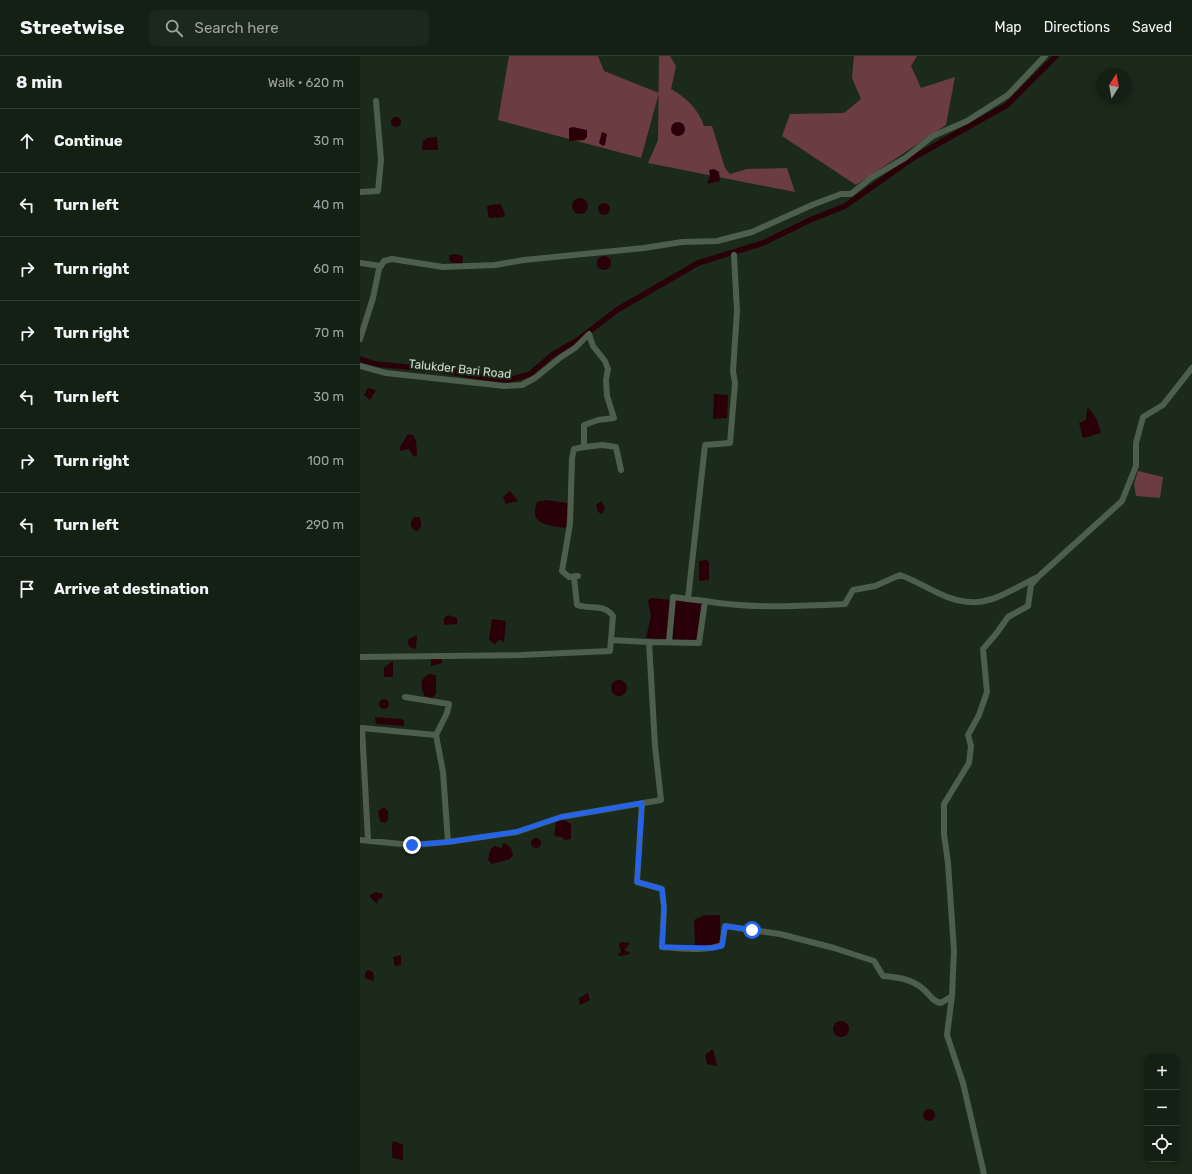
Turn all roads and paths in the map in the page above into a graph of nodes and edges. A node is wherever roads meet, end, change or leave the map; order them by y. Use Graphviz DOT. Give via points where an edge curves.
graph roads {
  1 [pos="1045,56"];
  2 [pos="376,102"];
  3 [pos="360,192"];
  4 [pos="734,255"];
  5 [pos="360,263"];
  6 [pos="381,266"];
  7 [pos="360,339"];
  8 [pos="360,366"];
  9 [pos="1192,368"];
  10 [pos="584,447"];
  11 [pos="621,470"];
  12 [pos="1038,577"];
  13 [pos="688,599"];
  14 [pos="705,601"];
  15 [pos="611,640"];
  16 [pos="649,642"];
  17 [pos="669,642"];
  18 [pos="360,657"];
  19 [pos="405,697"];
  20 [pos="436,735"];
  21 [pos="642,803"];
  22 [pos="360,840"];
  23 [pos="368,840"];
  24 [pos="448,842"];
  25 [pos="952,996"];
  26 [pos="984,1174"];
  1 -- 6 [label="street" via="1008,95 967,121 934,136 851,194 841,194 812,205 752,232 717,240 495,265 443,267 392,259 384,261"];
  2 -- 3 [label="street" via="381,160 378,191"];
  4 -- 13 [label="street" via="737,311 730,443 705,445"];
  5 -- 6 [label="street"];
  6 -- 7 [label="street"];
  8 -- 10 [label="street, Talukder Bari Road" via="386,373 505,386 522,385 535,378 590,334 593,346 608,369 606,380 614,418 584,425"];
  9 -- 12 [label="street" via="1163,405 1143,417 1136,443 1136,466 1122,502"];
  10 -- 11 [label="street" via="616,447"];
  10 -- 15 [label="street" via="574,449 572,458 570,524 562,571 565,575 576,576 577,605 608,609 613,616"];
  12 -- 14 [label="street" via="997,598 978,604 957,602 900,575 876,586 853,590 845,604 779,606"];
  12 -- 25 [label="street" via="1032,585 1028,606 1008,617 983,649 987,692 979,715 968,734 971,746 969,763 944,804 944,834 954,951"];
  13 -- 14 [label="street"];
  13 -- 17 [label="street" via="673,597"];
  14 -- 17 [label="street" via="699,643"];
  15 -- 16 [label="street"];
  15 -- 18 [label="street" via="610,651"];
  16 -- 17 [label="street"];
  16 -- 21 [label="street" via="661,800"];
  19 -- 20 [label="street" via="449,704"];
  20 -- 23 [label="street" via="362,728"];
  20 -- 24 [label="street" via="443,772"];
  21 -- 24 [label="street" via="561,817 516,832"];
  21 -- 25 [label="street" via="637,882 662,889 662,947 698,949 722,946 725,926 780,934 874,961 883,976 911,981 923,988 933,1001 941,1003"];
  22 -- 23 [label="street"];
  23 -- 24 [label="street" via="412,845"];
  25 -- 26 [label="street" via="947,1035 963,1083"];
}
